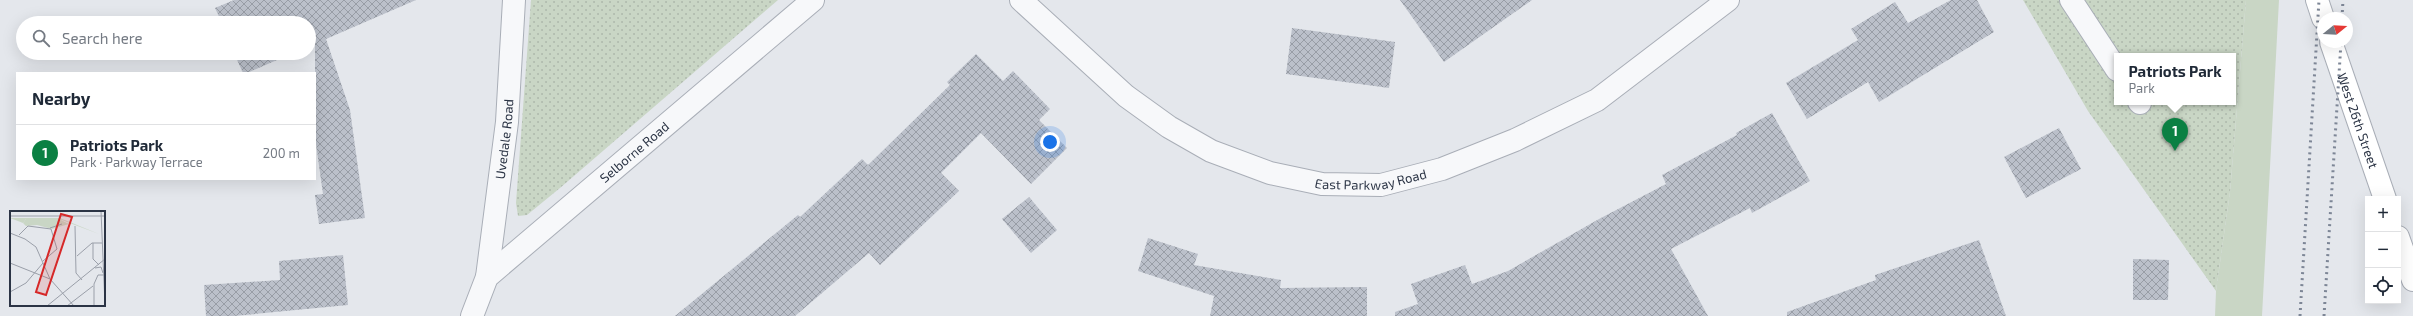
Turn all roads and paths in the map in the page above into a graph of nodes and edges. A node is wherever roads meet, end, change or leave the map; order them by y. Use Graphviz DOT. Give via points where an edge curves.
graph roads {
  1 [pos="514,0"];
  2 [pos="813,0"];
  3 [pos="1021,0"];
  4 [pos="1728,0"];
  5 [pos="2071,0"];
  6 [pos="2317,0"];
  7 [pos="2321,12"];
  8 [pos="2333,48"];
  9 [pos="2114,65"];
  10 [pos="2384,196"];
  11 [pos="2401,246"];
  12 [pos="487,277"];
  13 [pos="2413,280"];
  14 [pos="472,316"];
  1 -- 12 [label="street, Uvedale Road" via="507,122"];
  2 -- 12 [label="street, Selborne Road"];
  3 -- 4 [label="street, East Parkway Road" via="1126,96 1169,127 1211,150 1270,173 1322,184 1381,185 1442,169 1515,140 1598,100"];
  5 -- 9 [label="street"];
  6 -- 7 [label="main road"];
  8 -- 10 [label="main road, West 26th Street"];
  11 -- 13 [label="main road"];
  12 -- 14 [label="street, Selborne Road"];
}
